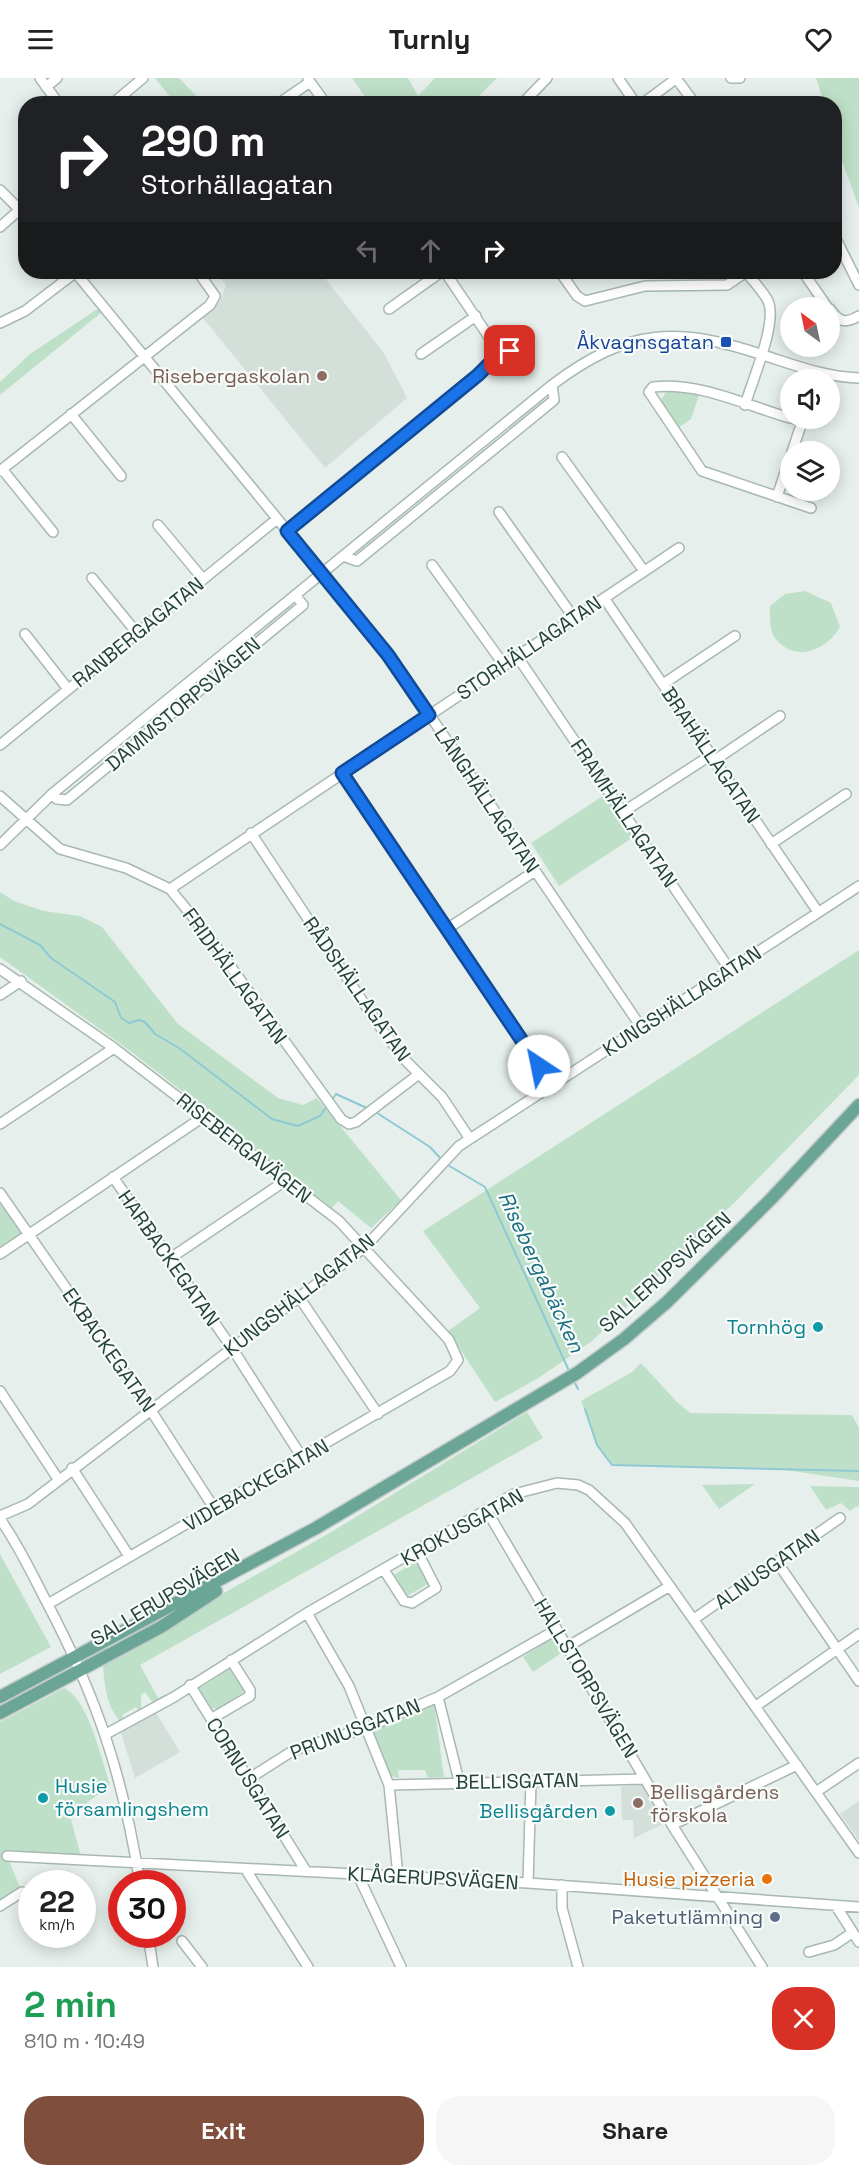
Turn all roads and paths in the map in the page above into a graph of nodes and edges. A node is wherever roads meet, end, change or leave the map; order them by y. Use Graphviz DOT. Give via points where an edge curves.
graph roads {
  1 [pos="40,78"];
  2 [pos="57,78"];
  3 [pos="143,78"];
  4 [pos="547,78"];
  5 [pos="618,78"];
  6 [pos="677,78"];
  7 [pos="731,78"];
  8 [pos="740,78"];
  9 [pos="309,80"];
  10 [pos="46,87"];
  11 [pos="53,96"];
  12 [pos="122,96"];
  13 [pos="288,96"];
  14 [pos="320,96"];
  15 [pos="530,96"];
  16 [pos="630,96"];
  17 [pos="653,96"];
  18 [pos="689,96"];
  19 [pos="0,190"];
  20 [pos="18,206"];
  21 [pos="18,214"];
  22 [pos="0,227"];
  23 [pos="842,251"];
  24 [pos="66,279"];
  25 [pos="81,279"];
  26 [pos="203,279"];
  27 [pos="431,279"];
  28 [pos="450,279"];
  29 [pos="565,279"];
  30 [pos="736,279"];
  31 [pos="751,279"];
  32 [pos="808,279"];
  33 [pos="859,285"];
  34 [pos="821,297"];
  35 [pos="389,309"];
  36 [pos="476,316"];
  37 [pos="859,316"];
  38 [pos="840,321"];
  39 [pos="0,323"];
  40 [pos="526,339"];
  41 [pos="421,354"];
  42 [pos="761,354"];
  43 [pos="498,355"];
  44 [pos="145,358"];
  45 [pos="859,378"];
  46 [pos="745,405"];
  47 [pos="71,414"];
  48 [pos="780,415"];
  49 [pos="562,458"];
  50 [pos="1,470"];
  51 [pos="121,476"];
  52 [pos="780,488"];
  53 [pos="777,497"];
  54 [pos="811,508"];
  55 [pos="499,512"];
  56 [pos="277,519"];
  57 [pos="158,525"];
  58 [pos="287,531"];
  59 [pos="53,532"];
  60 [pos="679,548"];
  61 [pos="432,565"];
  62 [pos="644,571"];
  63 [pos="322,573"];
  64 [pos="92,578"];
  65 [pos="204,579"];
  66 [pos="295,595"];
  67 [pos="604,598"];
  68 [pos="574,618"];
  69 [pos="137,633"];
  70 [pos="25,634"];
  71 [pos="735,636"];
  72 [pos="518,656"];
  73 [pos="504,665"];
  74 [pos="663,684"];
  75 [pos="68,688"];
  76 [pos="429,715"];
  77 [pos="780,716"];
  78 [pos="1,741"];
  79 [pos="713,758"];
  80 [pos="342,773"];
  81 [pos="52,794"];
  82 [pos="846,794"];
  83 [pos="0,796"];
  84 [pos="623,812"];
  85 [pos="25,817"];
  86 [pos="251,833"];
  87 [pos="771,844"];
  88 [pos="0,845"];
  89 [pos="535,871"];
  90 [pos="859,886"];
  91 [pos="170,889"];
  92 [pos="818,912"];
  93 [pos="447,929"];
  94 [pos="0,969"];
  95 [pos="730,970"];
  96 [pos="21,981"];
  97 [pos="0,995"];
  98 [pos="641,1028"];
  99 [pos="114,1048"];
  100 [pos="419,1074"];
  101 [pos="552,1085"];
  102 [pos="859,1105"];
  103 [pos="203,1117"];
  104 [pos="0,1124"];
  105 [pos="470,1138"];
  106 [pos="113,1177"];
  107 [pos="285,1181"];
  108 [pos="0,1193"];
  109 [pos="29,1235"];
  110 [pos="365,1247"];
  111 [pos="0,1254"];
  112 [pos="169,1259"];
  113 [pos="299,1297"];
  114 [pos="232,1348"];
  115 [pos="458,1360"];
  116 [pos="0,1391"];
  117 [pos="150,1409"];
  118 [pos="378,1414"];
  119 [pos="303,1459"];
  120 [pos="72,1468"];
  121 [pos="58,1479"];
  122 [pos="214,1508"];
  123 [pos="487,1511"];
  124 [pos="0,1518"];
  125 [pos="840,1518"];
  126 [pos="417,1551"];
  127 [pos="129,1556"];
  128 [pos="777,1562"];
  129 [pos="384,1570"];
  130 [pos="670,1586"];
  131 [pos="48,1604"];
  132 [pos="307,1613"];
  133 [pos="694,1619"];
  134 [pos="556,1630"];
  135 [pos="859,1634"];
  136 [pos="567,1647"];
  137 [pos="837,1650"];
  138 [pos="231,1660"];
  139 [pos="78,1662"];
  140 [pos="859,1681"];
  141 [pos="190,1685"];
  142 [pos="0,1697"];
  143 [pos="438,1697"];
  144 [pos="756,1706"];
  145 [pos="0,1713"];
  146 [pos="211,1719"];
  147 [pos="366,1728"];
  148 [pos="106,1734"];
  149 [pos="859,1763"];
  150 [pos="796,1765"];
  151 [pos="250,1778"];
  152 [pos="645,1779"];
  153 [pos="459,1781"];
  154 [pos="531,1781"];
  155 [pos="389,1785"];
  156 [pos="816,1792"];
  157 [pos="672,1825"];
  158 [pos="859,1853"];
  159 [pos="7,1856"];
  160 [pos="137,1864"];
  161 [pos="138,1870"];
  162 [pos="246,1870"];
  163 [pos="306,1871"];
  164 [pos="357,1873"];
  165 [pos="398,1876"];
  166 [pos="528,1883"];
  167 [pos="562,1885"];
  168 [pos="18,1895"];
  169 [pos="716,1897"];
  170 [pos="0,1906"];
  171 [pos="837,1906"];
  172 [pos="859,1906"];
  173 [pos="852,1933"];
  174 [pos="859,1942"];
  175 [pos="186,1946"];
  176 [pos="150,1948"];
  177 [pos="808,1952"];
  178 [pos="153,1967"];
  179 [pos="202,1967"];
  180 [pos="308,1967"];
  181 [pos="401,1967"];
  182 [pos="578,1967"];
  183 [pos="762,1967"];
  1 -- 10 [label="street"];
  2 -- 10 [label="street"];
  3 -- 12 [label="street"];
  4 -- 15 [label="street"];
  5 -- 16 [label="street"];
  6 -- 17 [label="street"];
  6 -- 18 [label="street"];
  7 -- 8 [label="street"];
  9 -- 13 [label="street"];
  9 -- 14 [label="street"];
  10 -- 11 [label="street"];
  19 -- 20 [label="street"];
  21 -- 22 [label="street"];
  23 -- 33 [label="street"];
  24 -- 39 [label="street" via="25,310"];
  25 -- 44 [label="street, LÅNGHÄLLAGATAN"];
  26 -- 44 [label="street" via="215,296 210,305"];
  27 -- 35 [label="street"];
  28 -- 36 [label="street"];
  29 -- 30 [label="street" via="585,301 645,286 727,285"];
  31 -- 42 [label="street" via="769,302 771,317"];
  32 -- 34 [label="street"];
  36 -- 41 [label="street"];
  36 -- 43 [label="street"];
  37 -- 38 [label="street"];
  40 -- 43 [label="street"];
  42 -- 45 [label="street, DAMMSTORPSVÄGEN" via="814,372"];
  42 -- 46 [label="street"];
  42 -- 63 [label="street, DAMMSTORPSVÄGEN" via="698,337 655,337 596,356 552,385 554,400 357,561 342,556"];
  43 -- 58 [label="street"];
  44 -- 47 [label="street"];
  44 -- 56 [label="street, LÅNGHÄLLAGATAN"];
  46 -- 48 [label="street"];
  46 -- 53 [label="street" via="687,386 653,387 649,392 702,471"];
  47 -- 50 [label="street"];
  47 -- 51 [label="street"];
  49 -- 62 [label="street"];
  50 -- 59 [label="street"];
  52 -- 53 [label="street"];
  53 -- 54 [label="street"];
  55 -- 68 [label="street"];
  56 -- 58 [label="street, LÅNGHÄLLAGATAN"];
  56 -- 65 [label="street, RANBERGAGATAN"];
  57 -- 65 [label="street"];
  58 -- 63 [label="street, LÅNGHÄLLAGATAN"];
  60 -- 62 [label="street, STORHÄLLAGATAN"];
  61 -- 73 [label="street"];
  62 -- 67 [label="street, STORHÄLLAGATAN"];
  63 -- 66 [label="street, DAMMSTORPSVÄGEN"];
  63 -- 76 [label="street, LÅNGHÄLLAGATAN" via="388,655"];
  64 -- 69 [label="street"];
  65 -- 69 [label="street, RANBERGAGATAN"];
  66 -- 81 [label="street, DAMMSTORPSVÄGEN"];
  66 -- 81 [label="street, DAMMSTORPSVÄGEN" via="303,605 67,800"];
  67 -- 68 [label="street, STORHÄLLAGATAN"];
  67 -- 74 [label="street, BRAHÄLLAGATAN"];
  68 -- 72 [label="street, STORHÄLLAGATAN"];
  69 -- 75 [label="street, RANBERGAGATAN"];
  70 -- 75 [label="street"];
  71 -- 74 [label="street"];
  72 -- 73 [label="street, STORHÄLLAGATAN"];
  72 -- 84 [label="street, FRAMHÄLLAGATAN"];
  73 -- 76 [label="street, STORHÄLLAGATAN"];
  74 -- 79 [label="street, BRAHÄLLAGATAN"];
  75 -- 78 [label="street, RANBERGAGATAN"];
  76 -- 80 [label="street, STORHÄLLAGATAN"];
  76 -- 89 [label="street, LÅNGHÄLLAGATAN"];
  77 -- 79 [label="street"];
  79 -- 84 [label="street"];
  79 -- 87 [label="street, BRAHÄLLAGATAN"];
  80 -- 86 [label="street, STORHÄLLAGATAN"];
  80 -- 93 [label="street"];
  81 -- 85 [label="street, DAMMSTORPSVÄGEN"];
  82 -- 87 [label="street"];
  83 -- 85 [label="street, FRIDHÄLLAGATAN"];
  84 -- 95 [label="street, FRAMHÄLLAGATAN"];
  85 -- 88 [label="street, DAMMSTORPSVÄGEN"];
  85 -- 91 [label="street, FRIDHÄLLAGATAN" via="60,849 126,868"];
  86 -- 91 [label="street, STORHÄLLAGATAN"];
  86 -- 100 [label="street, RÅDSHÄLLAGATAN" via="375,1020"];
  87 -- 92 [label="street, BRAHÄLLAGATAN"];
  89 -- 93 [label="street"];
  89 -- 98 [label="street, LÅNGHÄLLAGATAN"];
  90 -- 92 [label="street, KUNGSHÄLLAGATAN"];
  91 -- 100 [label="street, FRIDHÄLLAGATAN" via="210,938 332,1109 349,1124 369,1114"];
  92 -- 95 [label="street, KUNGSHÄLLAGATAN"];
  93 -- 101 [label="street"];
  94 -- 96 [label="street, RISEBERGAVÄGEN"];
  95 -- 98 [label="street, KUNGSHÄLLAGATAN"];
  96 -- 97 [label="street"];
  96 -- 99 [label="street, RISEBERGAVÄGEN"];
  98 -- 101 [label="street, KUNGSHÄLLAGATAN"];
  99 -- 103 [label="street, RISEBERGAVÄGEN"];
  99 -- 104 [label="street"];
  100 -- 105 [label="street, RÅDSHÄLLAGATAN" via="442,1097"];
  101 -- 105 [label="street, KUNGSHÄLLAGATAN"];
  102 -- 139 [label="main road, SALLERUPSVÄGEN" via="667,1302 577,1373 316,1528 161,1626"];
  103 -- 106 [label="street"];
  103 -- 107 [label="street, RISEBERGAVÄGEN"];
  105 -- 110 [label="street, KUNGSHÄLLAGATAN" via="438,1166"];
  106 -- 109 [label="street"];
  106 -- 112 [label="street, HARBACKEGATAN"];
  107 -- 110 [label="street, RISEBERGAVÄGEN" via="339,1221"];
  107 -- 112 [label="street"];
  108 -- 109 [label="street, EKBACKEGATAN"];
  109 -- 111 [label="street"];
  109 -- 117 [label="street, EKBACKEGATAN"];
  110 -- 113 [label="street, KUNGSHÄLLAGATAN"];
  110 -- 115 [label="street, RISEBERGAVÄGEN" via="449,1340"];
  112 -- 114 [label="street, HARBACKEGATAN"];
  113 -- 114 [label="street, KUNGSHÄLLAGATAN"];
  113 -- 118 [label="street"];
  114 -- 117 [label="street, KUNGSHÄLLAGATAN"];
  114 -- 119 [label="street, HARBACKEGATAN"];
  115 -- 118 [label="street, VIDEBACKEGATAN" via="450,1371"];
  116 -- 121 [label="street"];
  117 -- 120 [label="street, KUNGSHÄLLAGATAN"];
  117 -- 122 [label="street, EKBACKEGATAN"];
  118 -- 119 [label="street, VIDEBACKEGATAN"];
  119 -- 122 [label="street, VIDEBACKEGATAN"];
  120 -- 121 [label="street, KUNGSHÄLLAGATAN"];
  120 -- 127 [label="street"];
  121 -- 124 [label="street, KUNGSHÄLLAGATAN" via="28,1504"];
  122 -- 127 [label="street, VIDEBACKEGATAN"];
  123 -- 126 [label="street, KROKUSGATAN"];
  123 -- 130 [label="street, KROKUSGATAN" via="514,1494 545,1485 562,1483 589,1490 625,1523"];
  123 -- 134 [label="street, HALLSTORPSVÄGEN"];
  124 -- 131 [label="street"];
  125 -- 128 [label="street, ALNUSGATAN"];
  126 -- 129 [label="street, KROKUSGATAN"];
  126 -- 129 [label="street" via="436,1588 412,1604 404,1601"];
  127 -- 131 [label="street, VIDEBACKEGATAN"];
  128 -- 133 [label="street, ALNUSGATAN"];
  128 -- 137 [label="street"];
  129 -- 132 [label="street, KROKUSGATAN"];
  130 -- 133 [label="street, KROKUSGATAN"];
  130 -- 136 [label="street"];
  131 -- 139 [label="street"];
  132 -- 138 [label="street, KROKUSGATAN"];
  132 -- 147 [label="street" via="349,1686"];
  133 -- 144 [label="street, KROKUSGATAN"];
  134 -- 136 [label="street, HALLSTORPSVÄGEN"];
  134 -- 143 [label="street, PRUNUSGATAN"];
  135 -- 137 [label="street"];
  136 -- 152 [label="street, HALLSTORPSVÄGEN"];
  137 -- 140 [label="street"];
  137 -- 144 [label="street"];
  138 -- 141 [label="street, KROKUSGATAN"];
  138 -- 146 [label="street" via="250,1696"];
  139 -- 142 [label="main road, SALLERUPSVÄGEN"];
  139 -- 145 [label="main road, SALLERUPSVÄGEN"];
  139 -- 148 [label="street"];
  141 -- 146 [label="street, CORNUSGATAN"];
  141 -- 148 [label="street, KROKUSGATAN"];
  143 -- 147 [label="street, PRUNUSGATAN"];
  143 -- 153 [label="street"];
  144 -- 150 [label="street, KROKUSGATAN"];
  146 -- 151 [label="street, CORNUSGATAN"];
  147 -- 151 [label="street, PRUNUSGATAN" via="294,1750"];
  147 -- 155 [label="street"];
  148 -- 160 [label="street" via="122,1782"];
  149 -- 156 [label="street"];
  150 -- 156 [label="street, KROKUSGATAN"];
  150 -- 157 [label="street"];
  151 -- 163 [label="street, CORNUSGATAN"];
  152 -- 154 [label="street, BELLISGATAN"];
  152 -- 157 [label="street, HALLSTORPSVÄGEN"];
  153 -- 154 [label="street, BELLISGATAN"];
  153 -- 155 [label="street, BELLISGATAN"];
  154 -- 166 [label="street"];
  155 -- 165 [label="street"];
  156 -- 158 [label="street, KROKUSGATAN"];
  157 -- 169 [label="street, HALLSTORPSVÄGEN"];
  159 -- 160 [label="street, KLÅGERUPSVÄGEN"];
  160 -- 161 [label="street"];
  160 -- 162 [label="street, KLÅGERUPSVÄGEN"];
  162 -- 163 [label="street, KLÅGERUPSVÄGEN"];
  162 -- 180 [label="street"];
  163 -- 164 [label="street, KLÅGERUPSVÄGEN"];
  164 -- 165 [label="street, KLÅGERUPSVÄGEN"];
  164 -- 181 [label="street"];
  165 -- 166 [label="street, KLÅGERUPSVÄGEN"];
  166 -- 167 [label="street, KLÅGERUPSVÄGEN"];
  167 -- 169 [label="street, KLÅGERUPSVÄGEN"];
  167 -- 182 [label="street" via="561,1908"];
  168 -- 170 [label="street"];
  169 -- 171 [label="street, KLÅGERUPSVÄGEN"];
  169 -- 183 [label="street, HALLSTORPSVÄGEN"];
  171 -- 172 [label="street, KLÅGERUPSVÄGEN"];
  171 -- 173 [label="street"];
  173 -- 174 [label="street"];
  173 -- 177 [label="street" via="834,1945"];
  175 -- 179 [label="street"];
  176 -- 178 [label="street"];
}
